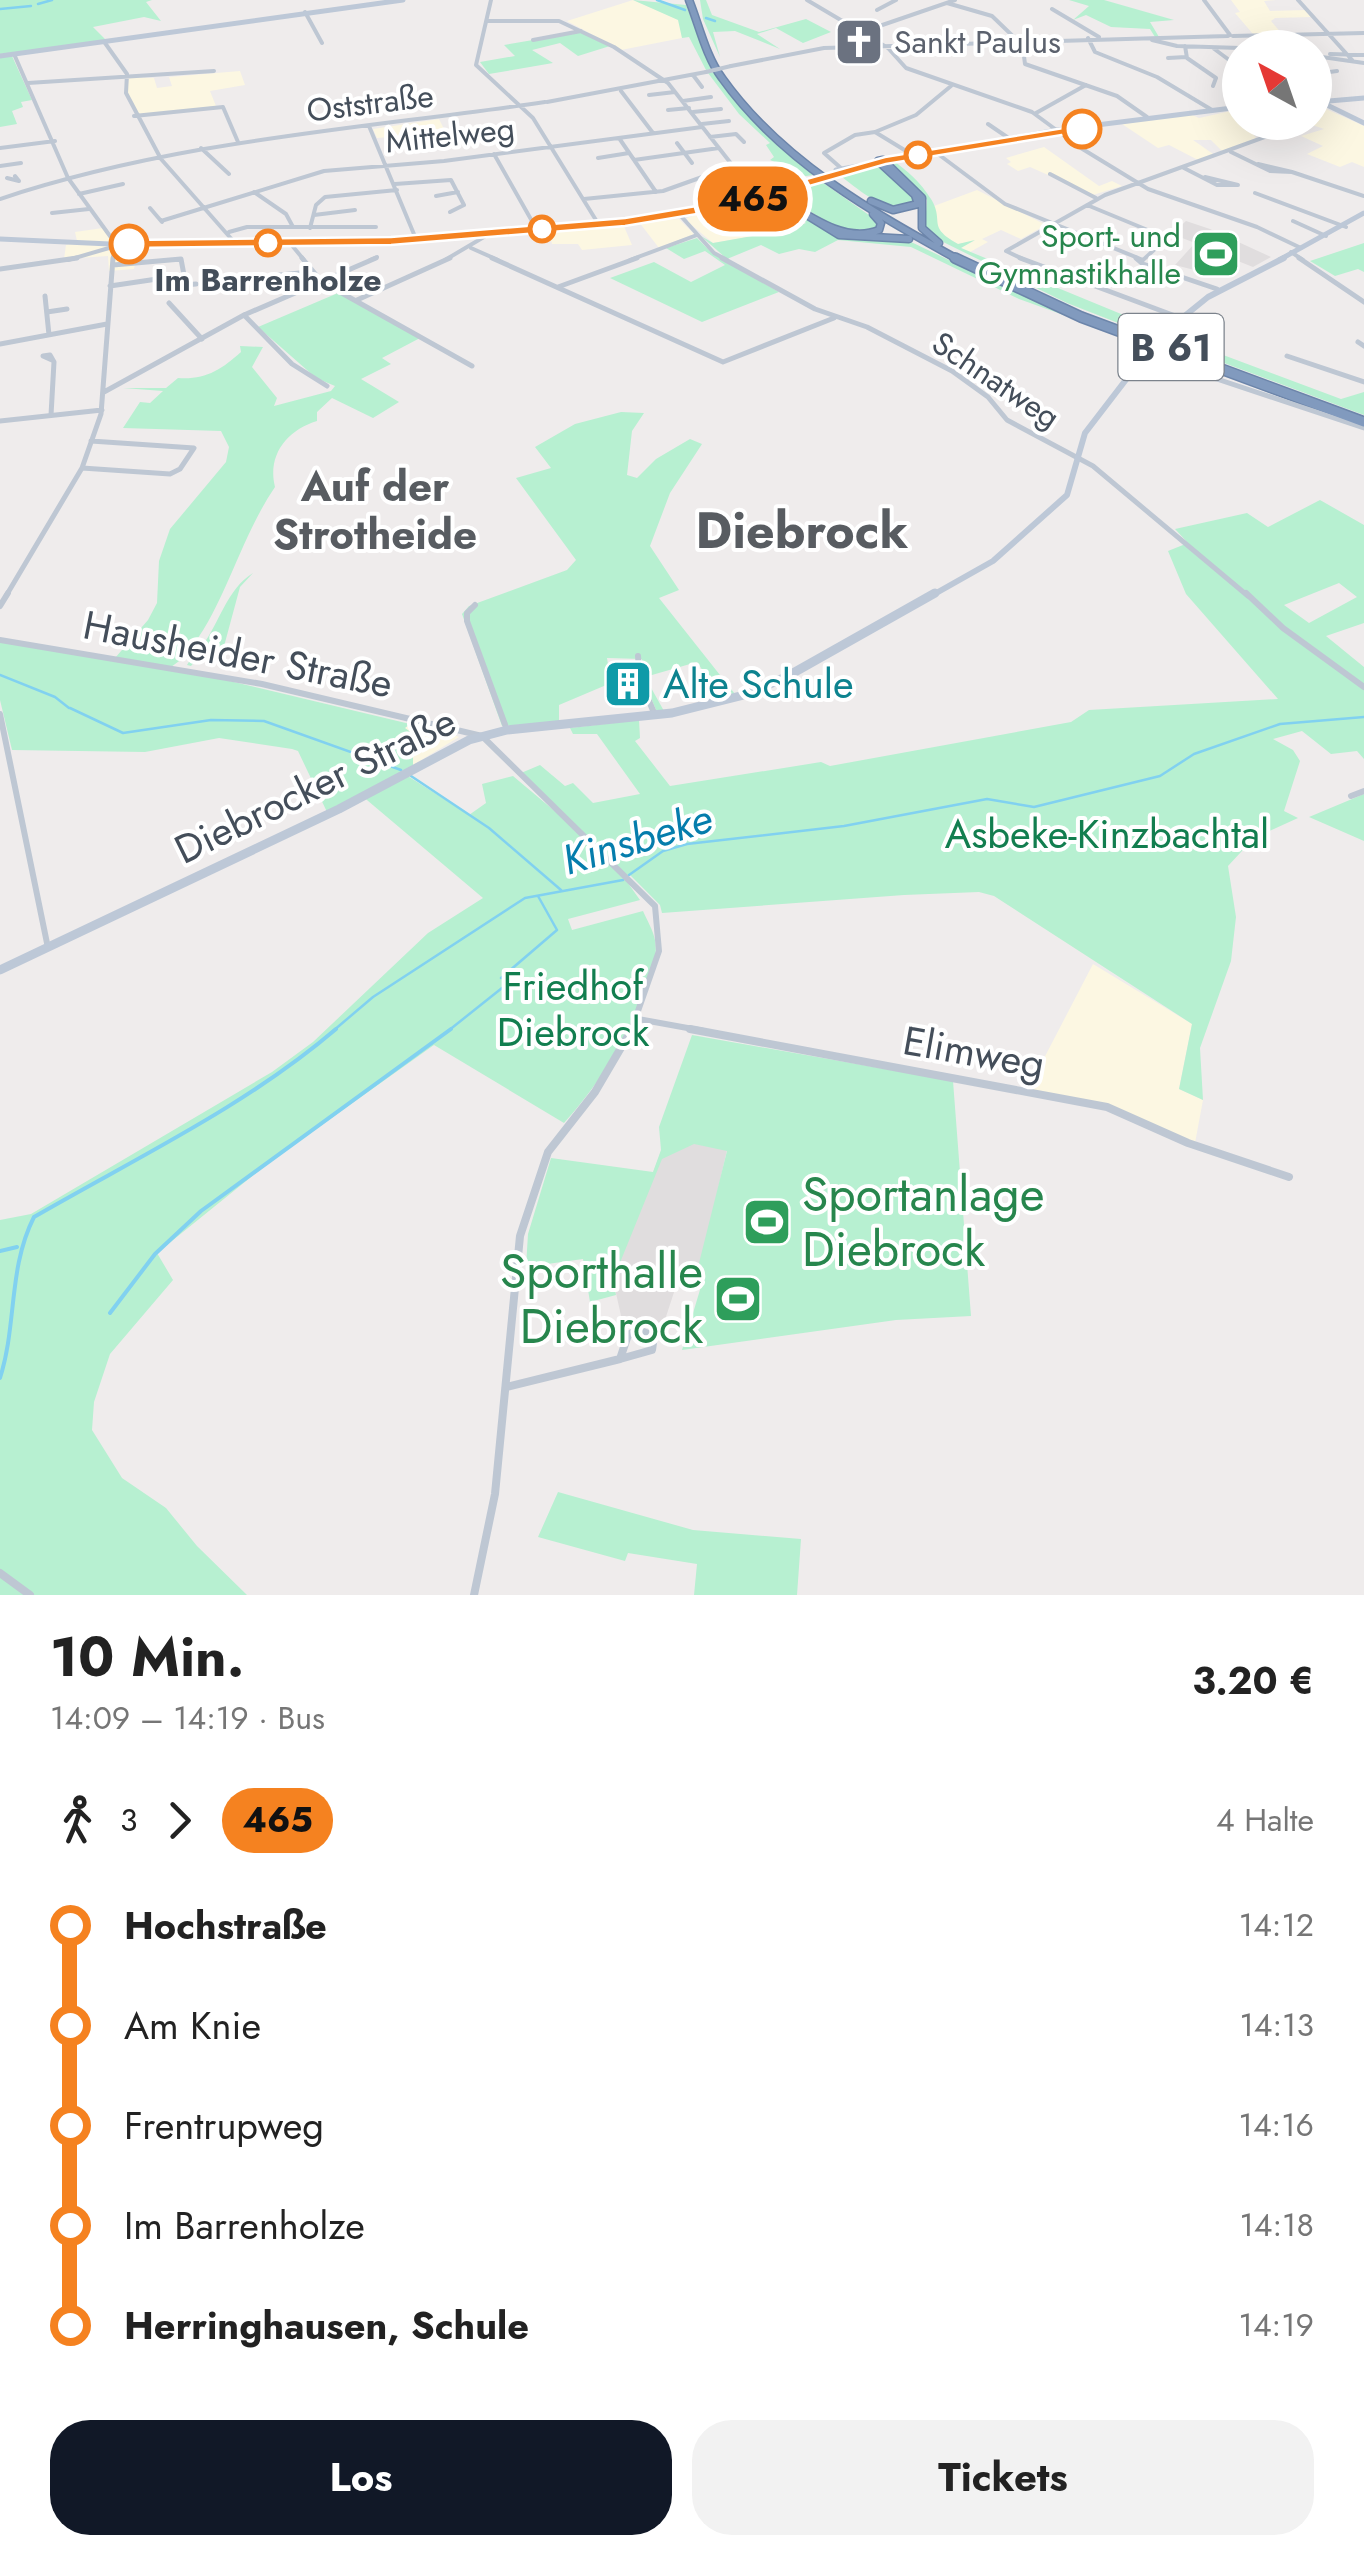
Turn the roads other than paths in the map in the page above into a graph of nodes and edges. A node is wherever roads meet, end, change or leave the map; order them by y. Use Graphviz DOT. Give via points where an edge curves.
graph roads {
  1 [pos="403,0"];
  2 [pos="491,0"];
  3 [pos="692,0"];
  4 [pos="808,0"];
  5 [pos="896,0"];
  6 [pos="1204,0"];
  7 [pos="1298,0"];
  8 [pos="949,1"];
  9 [pos="1052,9"];
  10 [pos="877,10"];
  11 [pos="305,12"];
  12 [pos="566,15"];
  13 [pos="486,20"];
  14 [pos="559,22"];
  15 [pos="1182,24"];
  16 [pos="1226,30"];
  17 [pos="1328,30"];
  18 [pos="582,31"];
  19 [pos="860,32"];
  20 [pos="1364,33"];
  21 [pos="1332,34"];
  22 [pos="1190,36"];
  23 [pos="1222,36"];
  24 [pos="1148,37"];
  25 [pos="1088,38"];
  26 [pos="1100,38"];
  27 [pos="534,40"];
  28 [pos="1020,40"];
  29 [pos="104,43"];
  30 [pos="322,43"];
  31 [pos="885,46"];
  32 [pos="1185,46"];
  33 [pos="1212,47"];
  34 [pos="1222,47"];
  35 [pos="14,54"];
  36 [pos="1222,54"];
  37 [pos="0,56"];
  38 [pos="1186,56"];
  39 [pos="1364,56"];
  40 [pos="1332,57"];
  41 [pos="1168,58"];
  42 [pos="1352,58"];
  43 [pos="1364,62"];
  44 [pos="1337,71"];
  45 [pos="214,72"];
  46 [pos="1332,72"];
  47 [pos="693,74"];
  48 [pos="128,76"];
  49 [pos="665,81"];
  50 [pos="28,83"];
  51 [pos="1088,84"];
  52 [pos="952,85"];
  53 [pos="1213,86"];
  54 [pos="702,87"];
  55 [pos="620,90"];
  56 [pos="675,92"];
  57 [pos="649,95"];
  58 [pos="710,98"];
  59 [pos="1364,98"];
  60 [pos="1332,99"];
  61 [pos="683,101"];
  62 [pos="1332,105"];
  63 [pos="523,106"];
  64 [pos="721,109"];
  65 [pos="1222,109"];
  66 [pos="668,110"];
  67 [pos="691,110"];
  68 [pos="1212,110"];
  69 [pos="1035,114"];
  70 [pos="134,116"];
  71 [pos="1147,118"];
  72 [pos="729,121"];
  73 [pos="1363,122"];
  74 [pos="1112,123"];
  75 [pos="988,124"];
  76 [pos="369,126"];
  77 [pos="702,126"];
  78 [pos="875,132"];
  79 [pos="1056,132"];
  80 [pos="653,133"];
  81 [pos="710,137"];
  82 [pos="618,138"];
  83 [pos="1011,138"];
  84 [pos="1259,140"];
  85 [pos="55,141"];
  86 [pos="238,142"];
  87 [pos="744,142"];
  88 [pos="677,144"];
  89 [pos="551,146"];
  90 [pos="0,148"];
  91 [pos="200,148"];
  92 [pos="719,148"];
  93 [pos="934,151"];
  94 [pos="1230,152"];
  95 [pos="629,153"];
  96 [pos="684,153"];
  97 [pos="494,154"];
  98 [pos="911,154"];
  99 [pos="159,156"];
  100 [pos="598,158"];
  101 [pos="634,160"];
  102 [pos="881,161"];
  103 [pos="21,163"];
  104 [pos="692,163"];
  105 [pos="386,165"];
  106 [pos="0,166"];
  107 [pos="732,166"];
  108 [pos="1182,167"];
  109 [pos="839,170"];
  110 [pos="229,174"];
  111 [pos="1050,174"];
  112 [pos="68,176"];
  113 [pos="708,177"];
  114 [pos="1205,177"];
  115 [pos="1136,182"];
  116 [pos="123,184"];
  117 [pos="396,187"];
  118 [pos="848,189"];
  119 [pos="735,191"];
  120 [pos="776,191"];
  121 [pos="254,192"];
  122 [pos="458,192"];
  123 [pos="656,192"];
  124 [pos="1255,193"];
  125 [pos="79,194"];
  126 [pos="436,196"];
  127 [pos="1364,196"];
  128 [pos="1098,198"];
  129 [pos="0,199"];
  130 [pos="584,199"];
  131 [pos="750,200"];
  132 [pos="1086,204"];
  133 [pos="90,208"];
  134 [pos="150,208"];
  135 [pos="867,208"];
  136 [pos="207,209"];
  137 [pos="355,210"];
  138 [pos="450,212"];
  139 [pos="52,213"];
  140 [pos="1364,213"];
  141 [pos="314,215"];
  142 [pos="680,215"];
  143 [pos="1293,222"];
  144 [pos="1051,224"];
  145 [pos="599,225"];
  146 [pos="376,226"];
  147 [pos="1346,226"];
  148 [pos="292,227"];
  149 [pos="310,228"];
  150 [pos="537,230"];
  151 [pos="229,232"];
  152 [pos="489,234"];
  153 [pos="698,235"];
  154 [pos="1327,236"];
  155 [pos="0,239"];
  156 [pos="416,239"];
  157 [pos="290,243"];
  158 [pos="235,244"];
  159 [pos="113,246"];
  160 [pos="471,248"];
  161 [pos="1301,248"];
  162 [pos="182,252"];
  163 [pos="1291,252"];
  164 [pos="950,254"];
  165 [pos="377,257"];
  166 [pos="181,260"];
  167 [pos="1143,260"];
  168 [pos="114,265"];
  169 [pos="0,270"];
  170 [pos="310,272"];
  171 [pos="181,278"];
  172 [pos="235,282"];
  173 [pos="322,282"];
  174 [pos="196,284"];
  175 [pos="110,286"];
  176 [pos="558,286"];
  177 [pos="1216,289"];
  178 [pos="46,296"];
  179 [pos="356,301"];
  180 [pos="169,302"];
  181 [pos="1364,302"];
  182 [pos="67,310"];
  183 [pos="47,312"];
  184 [pos="244,315"];
  185 [pos="835,317"];
  186 [pos="1178,317"];
  187 [pos="107,324"];
  188 [pos="49,335"];
  189 [pos="202,338"];
  190 [pos="0,344"];
  191 [pos="1146,353"];
  192 [pos="1287,356"];
  193 [pos="52,360"];
  194 [pos="472,366"];
  195 [pos="1364,382"];
  196 [pos="327,386"];
  197 [pos="104,392"];
  198 [pos="102,410"];
  199 [pos="51,416"];
  200 [pos="0,421"];
  201 [pos="1364,422"];
  202 [pos="92,441"];
  203 [pos="1079,458"];
  204 [pos="82,468"];
  205 [pos="475,605"];
  206 [pos="0,606"];
  207 [pos="0,640"];
  208 [pos="638,656"];
  209 [pos="1364,687"];
  210 [pos="0,714"];
  211 [pos="655,715"];
  212 [pos="508,730"];
  213 [pos="482,736"];
  214 [pos="1364,791"];
  215 [pos="1351,796"];
  216 [pos="48,948"];
  217 [pos="0,970"];
  218 [pos="638,1019"];
  219 [pos="1289,1177"];
  220 [pos="620,1359"];
  221 [pos="506,1388"];
  222 [pos="0,1574"];
  223 [pos="30,1595"];
  224 [pos="474,1595"];
  1 -- 11 [label="main road"];
  2 -- 13 [label="street"];
  3 -- 118 [label="highway, B 61" via="710,48 742,94 788,142"];
  3 -- 135 [label="highway, B 61" via="703,47 744,105"];
  4 -- 19 [label="street"];
  5 -- 10 [label="street"];
  6 -- 16 [label="street"];
  7 -- 17 [label="street"];
  8 -- 19 [label="street"];
  8 -- 28 [label="street" via="992,16"];
  9 -- 26 [label="street"];
  11 -- 29 [label="main road"];
  11 -- 30 [label="street"];
  12 -- 14 [label="street"];
  13 -- 14 [label="street"];
  13 -- 63 [label="street" via="476,65"];
  14 -- 18 [label="street"];
  15 -- 22 [label="street"];
  18 -- 27 [label="street"];
  18 -- 49 [label="street"];
  19 -- 31 [label="street"];
  20 -- 21 [label="street"];
  21 -- 42 [label="street"];
  22 -- 23 [label="street"];
  22 -- 24 [label="street"];
  24 -- 26 [label="street, Oststraße"];
  24 -- 32 [label="street"];
  25 -- 26 [label="street, Oststraße"];
  25 -- 28 [label="street, Oststraße"];
  25 -- 68 [label="street" via="1095,52"];
  28 -- 31 [label="street, Oststraße"];
  28 -- 51 [label="street" via="1025,64"];
  29 -- 35 [label="main road"];
  29 -- 48 [label="street"];
  31 -- 47 [label="street, Oststraße, bridge" via="814,48"];
  31 -- 52 [label="street" via="906,68"];
  32 -- 33 [label="street"];
  32 -- 38 [label="street"];
  33 -- 34 [label="street"];
  33 -- 36 [label="street"];
  35 -- 37 [label="main road"];
  35 -- 50 [label="street"];
  38 -- 41 [label="street"];
  38 -- 53 [label="street" via="1216,78"];
  39 -- 42 [label="street"];
  40 -- 42 [label="street"];
  42 -- 43 [label="street"];
  44 -- 46 [label="street"];
  45 -- 48 [label="street"];
  47 -- 49 [label="street, Oststraße"];
  47 -- 54 [label="street"];
  48 -- 50 [label="street"];
  48 -- 70 [label="street"];
  49 -- 55 [label="street, Oststraße"];
  49 -- 56 [label="street"];
  50 -- 85 [label="street"];
  51 -- 69 [label="street"];
  51 -- 71 [label="street"];
  52 -- 69 [label="street"];
  52 -- 78 [label="street" via="919,113"];
  55 -- 63 [label="street, Oststraße"];
  55 -- 80 [label="street"];
  56 -- 57 [label="street"];
  56 -- 61 [label="street"];
  58 -- 61 [label="street"];
  59 -- 60 [label="main road"];
  61 -- 67 [label="street"];
  62 -- 73 [label="main road"];
  63 -- 76 [label="street, Oststraße"];
  63 -- 89 [label="street"];
  64 -- 67 [label="street"];
  65 -- 68 [label="main road"];
  66 -- 67 [label="street"];
  67 -- 77 [label="street"];
  68 -- 71 [label="main road"];
  69 -- 79 [label="street"];
  70 -- 86 [label="street" via="223,107"];
  70 -- 99 [label="street"];
  71 -- 74 [label="main road"];
  72 -- 77 [label="street, Mittelweg"];
  74 -- 79 [label="main road"];
  75 -- 83 [label="street"];
  76 -- 86 [label="street, Oststraße"];
  76 -- 105 [label="street"];
  77 -- 80 [label="street, Mittelweg"];
  77 -- 81 [label="street"];
  78 -- 98 [label="street"];
  78 -- 109 [label="street" via="852,136 823,154"];
  79 -- 83 [label="main road"];
  79 -- 115 [label="street"];
  80 -- 82 [label="street, Mittelweg"];
  81 -- 87 [label="street" via="734,133"];
  81 -- 92 [label="street"];
  82 -- 89 [label="street, Mittelweg"];
  82 -- 95 [label="street"];
  83 -- 93 [label="main road"];
  84 -- 94 [label="street"];
  85 -- 90 [label="street"];
  85 -- 112 [label="street"];
  86 -- 91 [label="street, Oststraße"];
  88 -- 96 [label="street"];
  89 -- 97 [label="street, Mittelweg"];
  89 -- 130 [label="street"];
  91 -- 99 [label="street, Oststraße"];
  91 -- 110 [label="street"];
  92 -- 96 [label="street"];
  92 -- 107 [label="street"];
  93 -- 98 [label="main road"];
  93 -- 102 [label="main road"];
  93 -- 144 [label="street" via="980,190"];
  94 -- 108 [label="street"];
  94 -- 127 [label="street" via="1275,173 1292,172"];
  95 -- 100 [label="street"];
  95 -- 101 [label="street"];
  96 -- 101 [label="street"];
  96 -- 104 [label="street"];
  97 -- 105 [label="street, Mittelweg"];
  97 -- 150 [label="street"];
  98 -- 102 [label="main road"];
  99 -- 112 [label="street, Oststraße"];
  99 -- 136 [label="street"];
  101 -- 123 [label="street"];
  102 -- 109 [label="main road"];
  102 -- 118 [label="highway" via="915,195 916,206 887,209"];
  102 -- 164 [label="highway" via="922,198 923,230"];
  103 -- 106 [label="street"];
  105 -- 117 [label="street"];
  105 -- 121 [label="street, Mittelweg" via="310,174"];
  107 -- 113 [label="street"];
  107 -- 120 [label="street"];
  108 -- 114 [label="street"];
  108 -- 115 [label="street"];
  109 -- 120 [label="main road, bridge"];
  111 -- 128 [label="street"];
  112 -- 125 [label="street"];
  112 -- 129 [label="street, Oststraße"];
  113 -- 119 [label="street"];
  113 -- 123 [label="street"];
  114 -- 114 [label="street" via="1225,187 1238,185 1232,182"];
  115 -- 128 [label="street"];
  115 -- 161 [label="street"];
  116 -- 125 [label="street"];
  117 -- 122 [label="street" via="450,180"];
  117 -- 141 [label="street" via="324,197"];
  117 -- 156 [label="street"];
  118 -- 164 [label="highway, B 61"];
  120 -- 131 [label="main road"];
  120 -- 135 [label="highway" via="851,236 879,230 879,219"];
  120 -- 164 [label="highway" via="838,235 902,237"];
  121 -- 136 [label="street, Mittelweg"];
  121 -- 148 [label="street" via="286,214"];
  122 -- 126 [label="street"];
  122 -- 138 [label="street" via="464,205"];
  123 -- 130 [label="street"];
  124 -- 147 [label="street"];
  125 -- 133 [label="street"];
  128 -- 132 [label="street"];
  130 -- 145 [label="street"];
  131 -- 142 [label="main road"];
  132 -- 144 [label="street"];
  132 -- 167 [label="street" via="1167,238"];
  133 -- 139 [label="street"];
  133 -- 159 [label="street"];
  134 -- 136 [label="street, Mittelweg" via="162,222"];
  135 -- 164 [label="highway, B 61"];
  136 -- 151 [label="street"];
  137 -- 141 [label="street"];
  140 -- 147 [label="main road, Diebrocker Straße"];
  141 -- 149 [label="street"];
  142 -- 145 [label="main road"];
  142 -- 153 [label="street, Schnatweg"];
  143 -- 154 [label="street"];
  144 -- 167 [label="street"];
  144 -- 186 [label="street" via="1006,251"];
  145 -- 150 [label="main road"];
  146 -- 149 [label="street"];
  147 -- 154 [label="main road, Diebrocker Straße"];
  148 -- 149 [label="street"];
  148 -- 151 [label="street"];
  150 -- 152 [label="main road"];
  151 -- 158 [label="street"];
  152 -- 156 [label="main road"];
  152 -- 160 [label="street"];
  153 -- 176 [label="street"];
  153 -- 185 [label="street, Schnatweg" via="714,253"];
  154 -- 161 [label="main road, Diebrocker Straße"];
  155 -- 159 [label="main road"];
  156 -- 157 [label="main road"];
  157 -- 158 [label="main road"];
  157 -- 170 [label="street"];
  158 -- 159 [label="main road"];
  159 -- 168 [label="street"];
  159 -- 169 [label="street"];
  160 -- 176 [label="street"];
  160 -- 179 [label="street"];
  161 -- 163 [label="main road, Diebrocker Straße"];
  162 -- 166 [label="street"];
  163 -- 177 [label="main road, Diebrocker Straße"];
  163 -- 181 [label="street"];
  164 -- 201 [label="highway, B 61" via="1092,321"];
  165 -- 173 [label="street"];
  166 -- 168 [label="street"];
  166 -- 171 [label="street"];
  167 -- 177 [label="street"];
  168 -- 175 [label="street"];
  170 -- 172 [label="street"];
  170 -- 173 [label="street"];
  171 -- 174 [label="street" via="184,285"];
  171 -- 175 [label="street"];
  173 -- 179 [label="street"];
  173 -- 184 [label="street"];
  175 -- 187 [label="street"];
  176 -- 185 [label="street" via="723,362"];
  177 -- 186 [label="main road, Diebrocker Straße"];
  178 -- 183 [label="street"];
  179 -- 194 [label="street"];
  180 -- 189 [label="street"];
  182 -- 183 [label="street"];
  183 -- 188 [label="street"];
  184 -- 189 [label="street"];
  184 -- 196 [label="street" via="265,340"];
  185 -- 203 [label="street, Schnatweg" via="952,371 988,396 1007,420"];
  186 -- 191 [label="main road, Diebrocker Straße, bridge"];
  187 -- 188 [label="street"];
  187 -- 197 [label="street"];
  188 -- 190 [label="street"];
  189 -- 197 [label="street"];
  191 -- 201 [label="street"];
  191 -- 203 [label="main road, Diebrocker Straße" via="1088,427"];
  192 -- 195 [label="street"];
  193 -- 199 [label="street"];
  197 -- 198 [label="street"];
  198 -- 199 [label="street"];
  198 -- 202 [label="street"];
  199 -- 200 [label="street"];
  202 -- 204 [label="street"];
  202 -- 204 [label="street" via="194,448 170,474"];
  203 -- 209 [label="street, Schnatweg"];
  203 -- 211 [label="main road, Diebrocker Straße" via="1063,501 993,561 770,685"];
  204 -- 206 [label="street"];
  205 -- 212 [label="street" via="467,621"];
  207 -- 213 [label="street, Hausheider Straße" via="262,684"];
  208 -- 211 [label="street"];
  210 -- 216 [label="street"];
  211 -- 212 [label="main road, Diebrocker Straße"];
  212 -- 213 [label="main road, Diebrocker Straße"];
  213 -- 216 [label="main road, Diebrocker Straße"];
  213 -- 218 [label="street" via="655,906 660,931 654,973"];
  214 -- 215 [label="street"];
  216 -- 217 [label="main road, Diebrocker Straße"];
  218 -- 219 [label="street, Elimweg" via="1107,1108"];
  218 -- 221 [label="street" via="542,1166 520,1236"];
  220 -- 221 [label="street"];
  221 -- 224 [label="street" via="495,1494"];
  222 -- 223 [label="street"];
}
